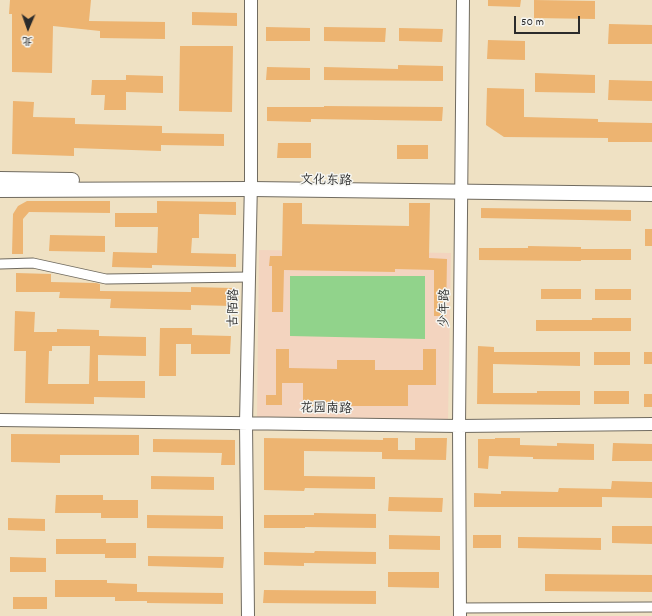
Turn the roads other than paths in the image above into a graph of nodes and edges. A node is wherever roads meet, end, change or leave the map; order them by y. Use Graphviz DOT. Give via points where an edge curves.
graph roads {
  1 [pos="251,0"];
  2 [pos="463,0"];
  3 [pos="0,179"];
  4 [pos="251,185"];
  5 [pos="652,186"];
  6 [pos="462,188"];
  7 [pos="0,190"];
  8 [pos="652,194"];
  9 [pos="0,264"];
  10 [pos="249,277"];
  11 [pos="0,420"];
  12 [pos="246,423"];
  13 [pos="652,424"];
  14 [pos="459,426"];
  15 [pos="652,608"];
  16 [pos="460,612"];
  17 [pos="248,616"];
  1 -- 4 [label="street, 古陌路"];
  2 -- 6 [label="street, 少年路"];
  3 -- 4 [label="main road, 文化东路"];
  4 -- 6 [label="main road, 文化东路"];
  4 -- 7 [label="main road"];
  4 -- 10 [label="street, 古陌路"];
  5 -- 6 [label="main road, 文化东路"];
  6 -- 8 [label="main road"];
  6 -- 14 [label="street, 少年路"];
  9 -- 10 [label="street" via="33,263 106,279"];
  10 -- 12 [label="street, 古陌路"];
  11 -- 12 [label="street, 花园南路"];
  12 -- 14 [label="street, 花园南路"];
  12 -- 17 [label="street, 古陌路"];
  13 -- 14 [label="street, 花园南路"];
  14 -- 16 [label="street, 少年路"];
  15 -- 16 [label="street"];
}
